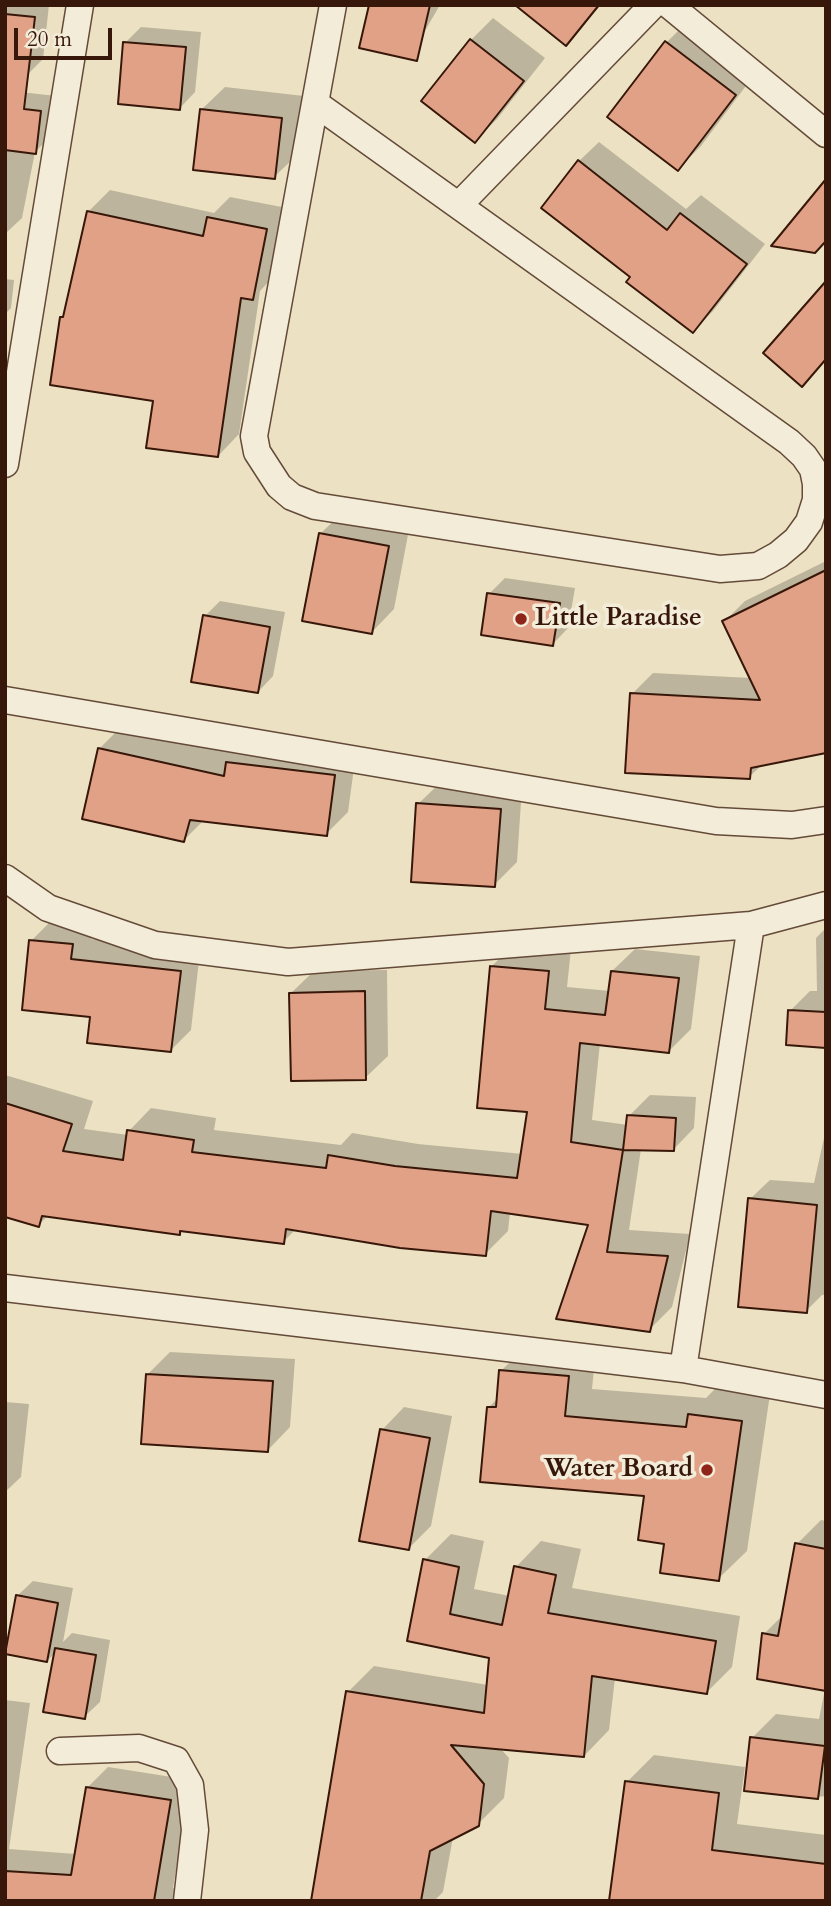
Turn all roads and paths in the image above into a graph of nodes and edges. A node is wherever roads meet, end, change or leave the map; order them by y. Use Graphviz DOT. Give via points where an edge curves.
graph roads {
  1 [pos="80,5"];
  2 [pos="333,5"];
  3 [pos="653,5"];
  4 [pos="669,5"];
  5 [pos="315,103"];
  6 [pos="826,134"];
  7 [pos="460,205"];
  8 [pos="5,464"];
  9 [pos="5,700"];
  10 [pos="826,820"];
  11 [pos="5,878"];
  12 [pos="826,905"];
  13 [pos="751,925"];
  14 [pos="5,1288"];
  15 [pos="683,1369"];
  16 [pos="826,1395"];
  17 [pos="60,1751"];
  18 [pos="187,1901"];
  1 -- 8 [label="street"];
  2 -- 5 [label="street"];
  3 -- 7 [label="street"];
  4 -- 6 [label="street"];
  5 -- 7 [label="street"];
  5 -- 7 [label="street" via="254,436 257,452 279,486 315,506 720,569 758,566 796,540 817,500 813,469 804,456"];
  9 -- 10 [label="street" via="716,821 792,825"];
  11 -- 13 [label="street" via="48,908 155,945 288,962"];
  12 -- 13 [label="street"];
  13 -- 15 [label="street"];
  14 -- 15 [label="street"];
  15 -- 16 [label="street"];
  17 -- 18 [label="street" via="139,1748 176,1760 190,1785 195,1830"];
}
